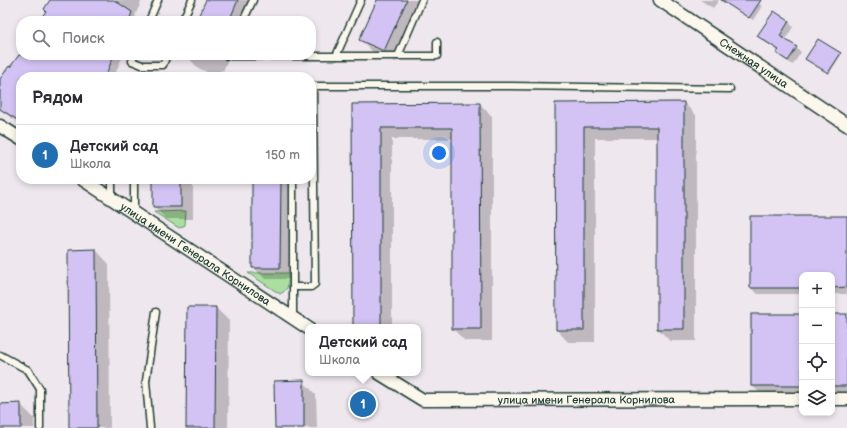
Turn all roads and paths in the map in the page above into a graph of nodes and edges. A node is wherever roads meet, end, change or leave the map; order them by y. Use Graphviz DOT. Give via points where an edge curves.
graph roads {
  1 [pos="158,0"];
  2 [pos="192,0"];
  3 [pos="253,0"];
  4 [pos="361,0"];
  5 [pos="422,0"];
  6 [pos="660,0"];
  7 [pos="151,16"];
  8 [pos="184,16"];
  9 [pos="245,16"];
  10 [pos="437,42"];
  11 [pos="316,56"];
  12 [pos="336,56"];
  13 [pos="398,56"];
  14 [pos="132,60"];
  15 [pos="165,60"];
  16 [pos="316,86"];
  17 [pos="730,89"];
  18 [pos="847,125"];
  19 [pos="0,126"];
  20 [pos="16,137"];
  21 [pos="90,184"];
  22 [pos="112,184"];
  23 [pos="134,184"];
  24 [pos="292,184"];
  25 [pos="313,184"];
  26 [pos="112,198"];
  27 [pos="134,213"];
  28 [pos="293,287"];
  29 [pos="156,312"];
  30 [pos="293,319"];
  31 [pos="305,326"];
  32 [pos="0,355"];
  33 [pos="384,376"];
  34 [pos="799,399"];
  35 [pos="835,399"];
  36 [pos="847,399"];
  37 [pos="40,428"];
  38 [pos="150,428"];
  1 -- 7 [label="lane"];
  2 -- 8 [label="lane"];
  3 -- 9 [label="lane"];
  4 -- 12 [label="lane"];
  5 -- 13 [label="lane"];
  6 -- 18 [label="street, Снежная улица"];
  10 -- 13 [label="lane" via="437,56"];
  11 -- 12 [label="lane"];
  12 -- 13 [label="lane"];
  14 -- 15 [label="lane" via="142,65 163,65"];
  16 -- 17 [label="lane"];
  19 -- 20 [label="street"];
  21 -- 26 [label="street, улица имени Генерала Корнилова"];
  22 -- 26 [label="lane"];
  23 -- 27 [label="lane"];
  24 -- 28 [label="lane"];
  25 -- 28 [label="lane" via="315,284 311,287"];
  26 -- 27 [label="street, улица имени Генерала Корнилова"];
  27 -- 30 [label="street, улица имени Генерала Корнилова"];
  28 -- 30 [label="lane"];
  29 -- 38 [label="lane" via="146,381"];
  30 -- 31 [label="street, улица имени Генерала Корнилова"];
  32 -- 37 [label="lane" via="28,370 40,389"];
  33 -- 34 [label="street, улица имени Генерала Корнилова" via="423,400"];
  35 -- 36 [label="street"];
}
